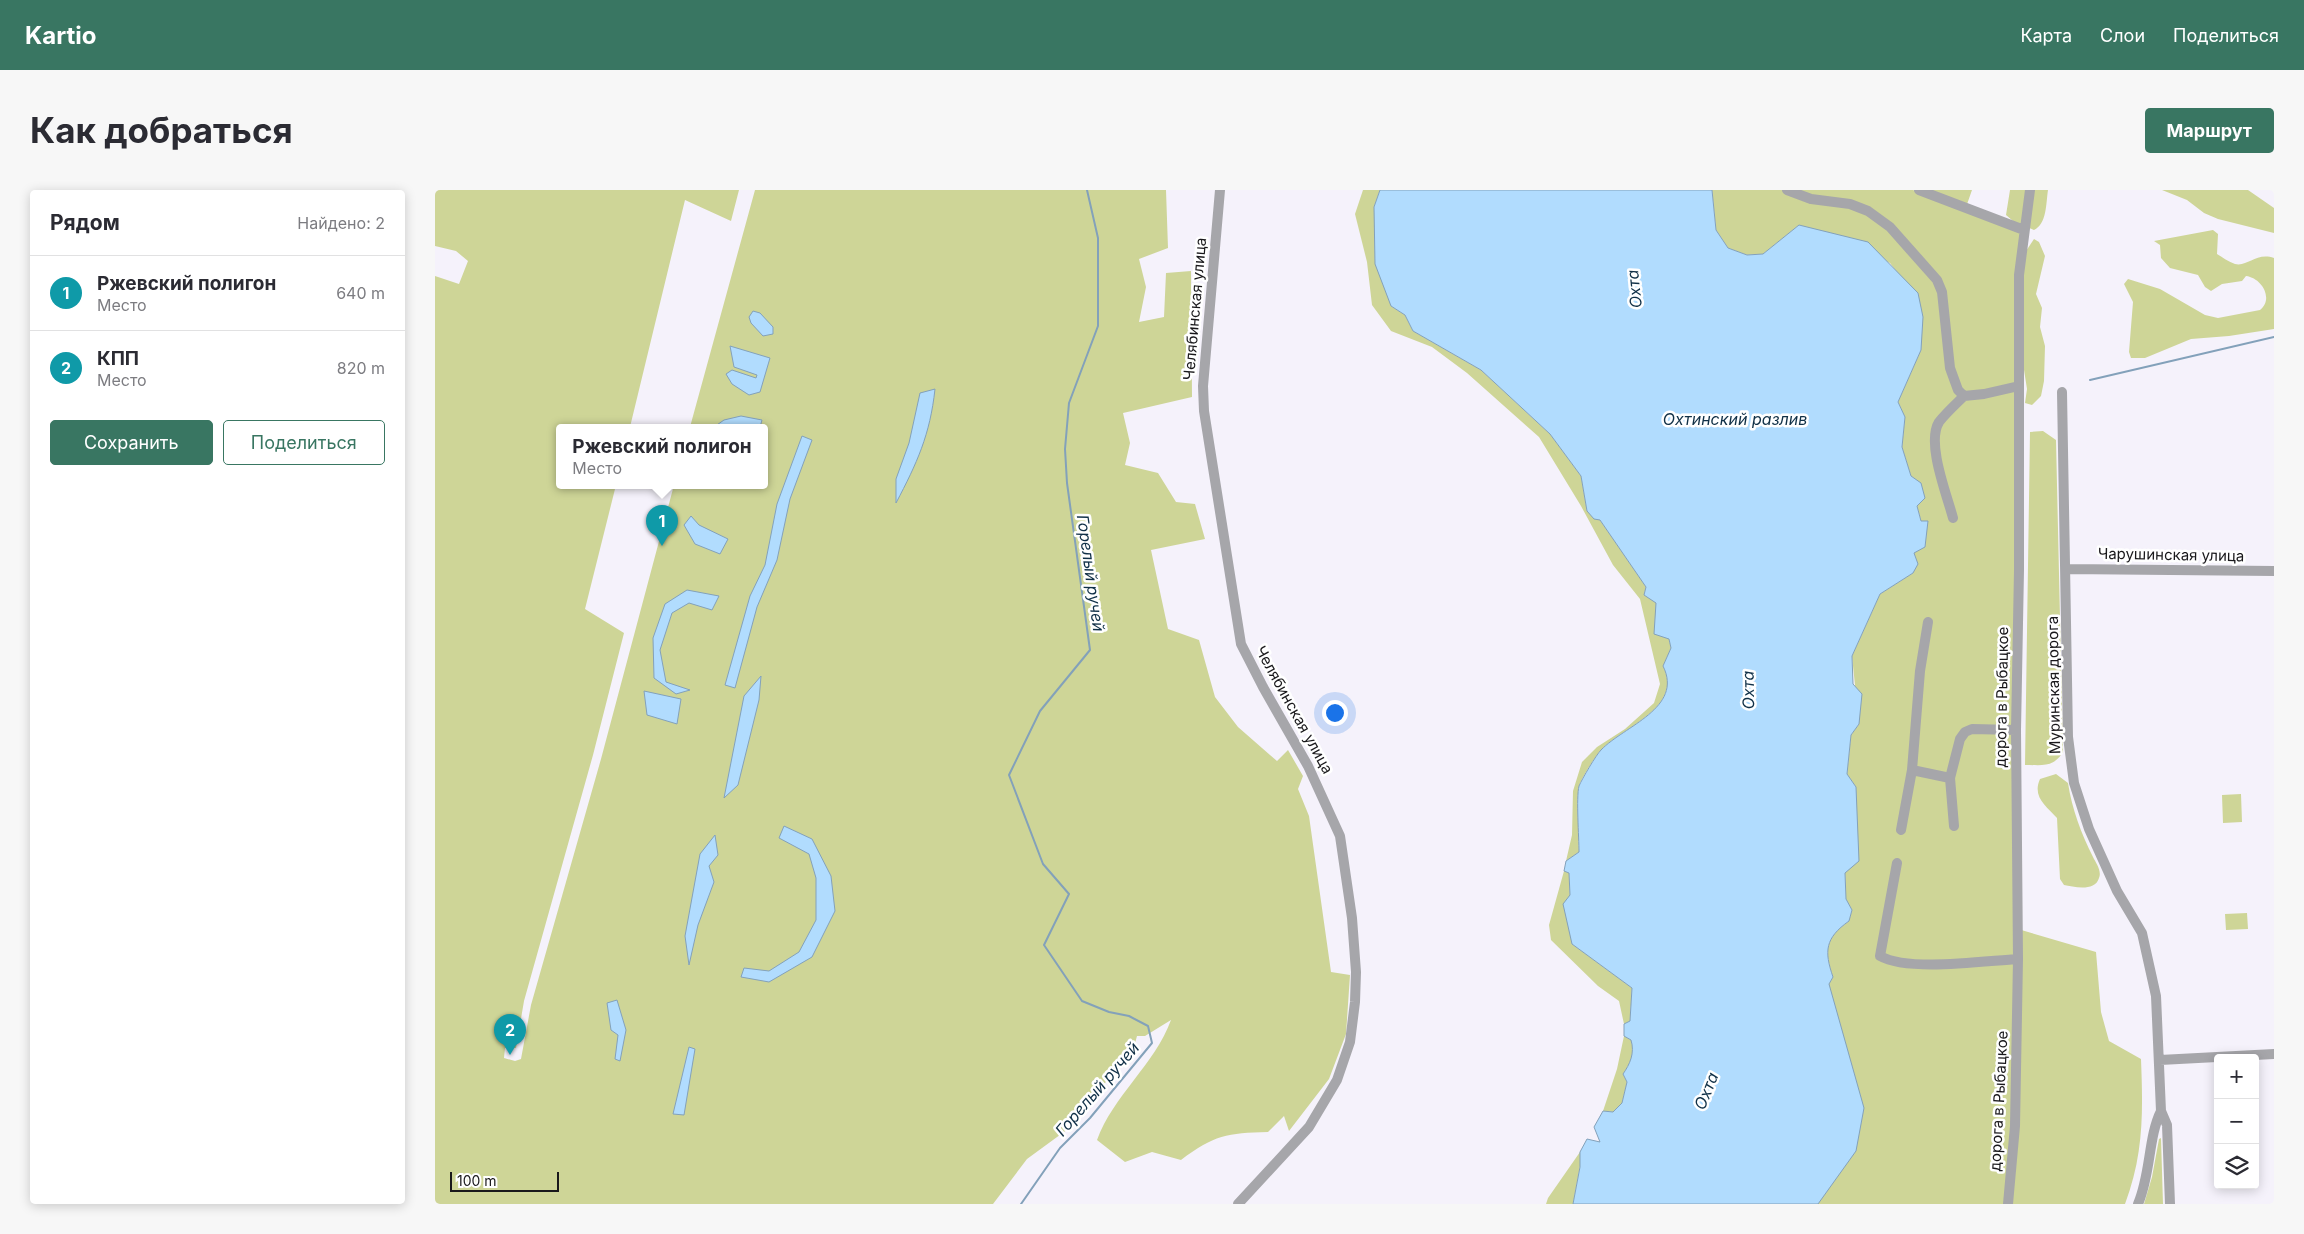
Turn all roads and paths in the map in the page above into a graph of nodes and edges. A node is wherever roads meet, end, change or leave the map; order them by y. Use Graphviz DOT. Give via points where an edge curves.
graph roads {
  1 [pos="1219,190"];
  2 [pos="1787,190"];
  3 [pos="1919,190"];
  4 [pos="2030,190"];
  5 [pos="2024,230"];
  6 [pos="2019,386"];
  7 [pos="2062,392"];
  8 [pos="1963,396"];
  9 [pos="1953,518"];
  10 [pos="2067,569"];
  11 [pos="2274,571"];
  12 [pos="1928,622"];
  13 [pos="2016,730"];
  14 [pos="1912,770"];
  15 [pos="1950,778"];
  16 [pos="1954,826"];
  17 [pos="1901,830"];
  18 [pos="1897,863"];
  19 [pos="2018,959"];
  20 [pos="2274,1054"];
  21 [pos="2160,1060"];
  22 [pos="2161,1111"];
  23 [pos="1238,1204"];
  24 [pos="2008,1204"];
  25 [pos="2138,1204"];
  26 [pos="2169,1204"];
  1 -- 23 [label="street, Челябинская улица" via="1203,386 1204,411 1241,644 1309,766 1340,836 1356,972 1350,1042 1337,1080 1309,1127"];
  2 -- 8 [label="street" via="1811,199 1850,204 1868,212 1890,227 1937,280 1942,292 1950,368"];
  3 -- 5 [label="street"];
  4 -- 5 [label="street, дорога в Рыбацкое"];
  5 -- 6 [label="street, дорога в Рыбацкое" via="2019,275"];
  6 -- 8 [label="street"];
  6 -- 13 [label="street, дорога в Рыбацкое"];
  7 -- 10 [label="street, Муринская дорога"];
  8 -- 9 [label="street" via="1940,422 1936,434 1939,470"];
  10 -- 11 [label="street, Чарушинская улица"];
  10 -- 21 [label="street, Муринская дорога" via="2068,737 2074,783 2089,829 2117,891 2142,933 2157,996"];
  12 -- 14 [label="street" via="1920,670"];
  13 -- 15 [label="street" via="1972,729 1965,732 1960,739"];
  13 -- 19 [label="street, дорога в Рыбацкое"];
  14 -- 15 [label="street"];
  14 -- 17 [label="street"];
  15 -- 16 [label="street"];
  18 -- 19 [label="street" via="1880,956 1891,962 1910,964"];
  19 -- 24 [label="street, дорога в Рыбацкое" via="2015,1126"];
  20 -- 21 [label="street"];
  21 -- 22 [label="street, Муринская дорога"];
  22 -- 25 [label="street, Муринская дорога"];
  22 -- 26 [label="street, Муринская дорога" via="2167,1125"];
}
